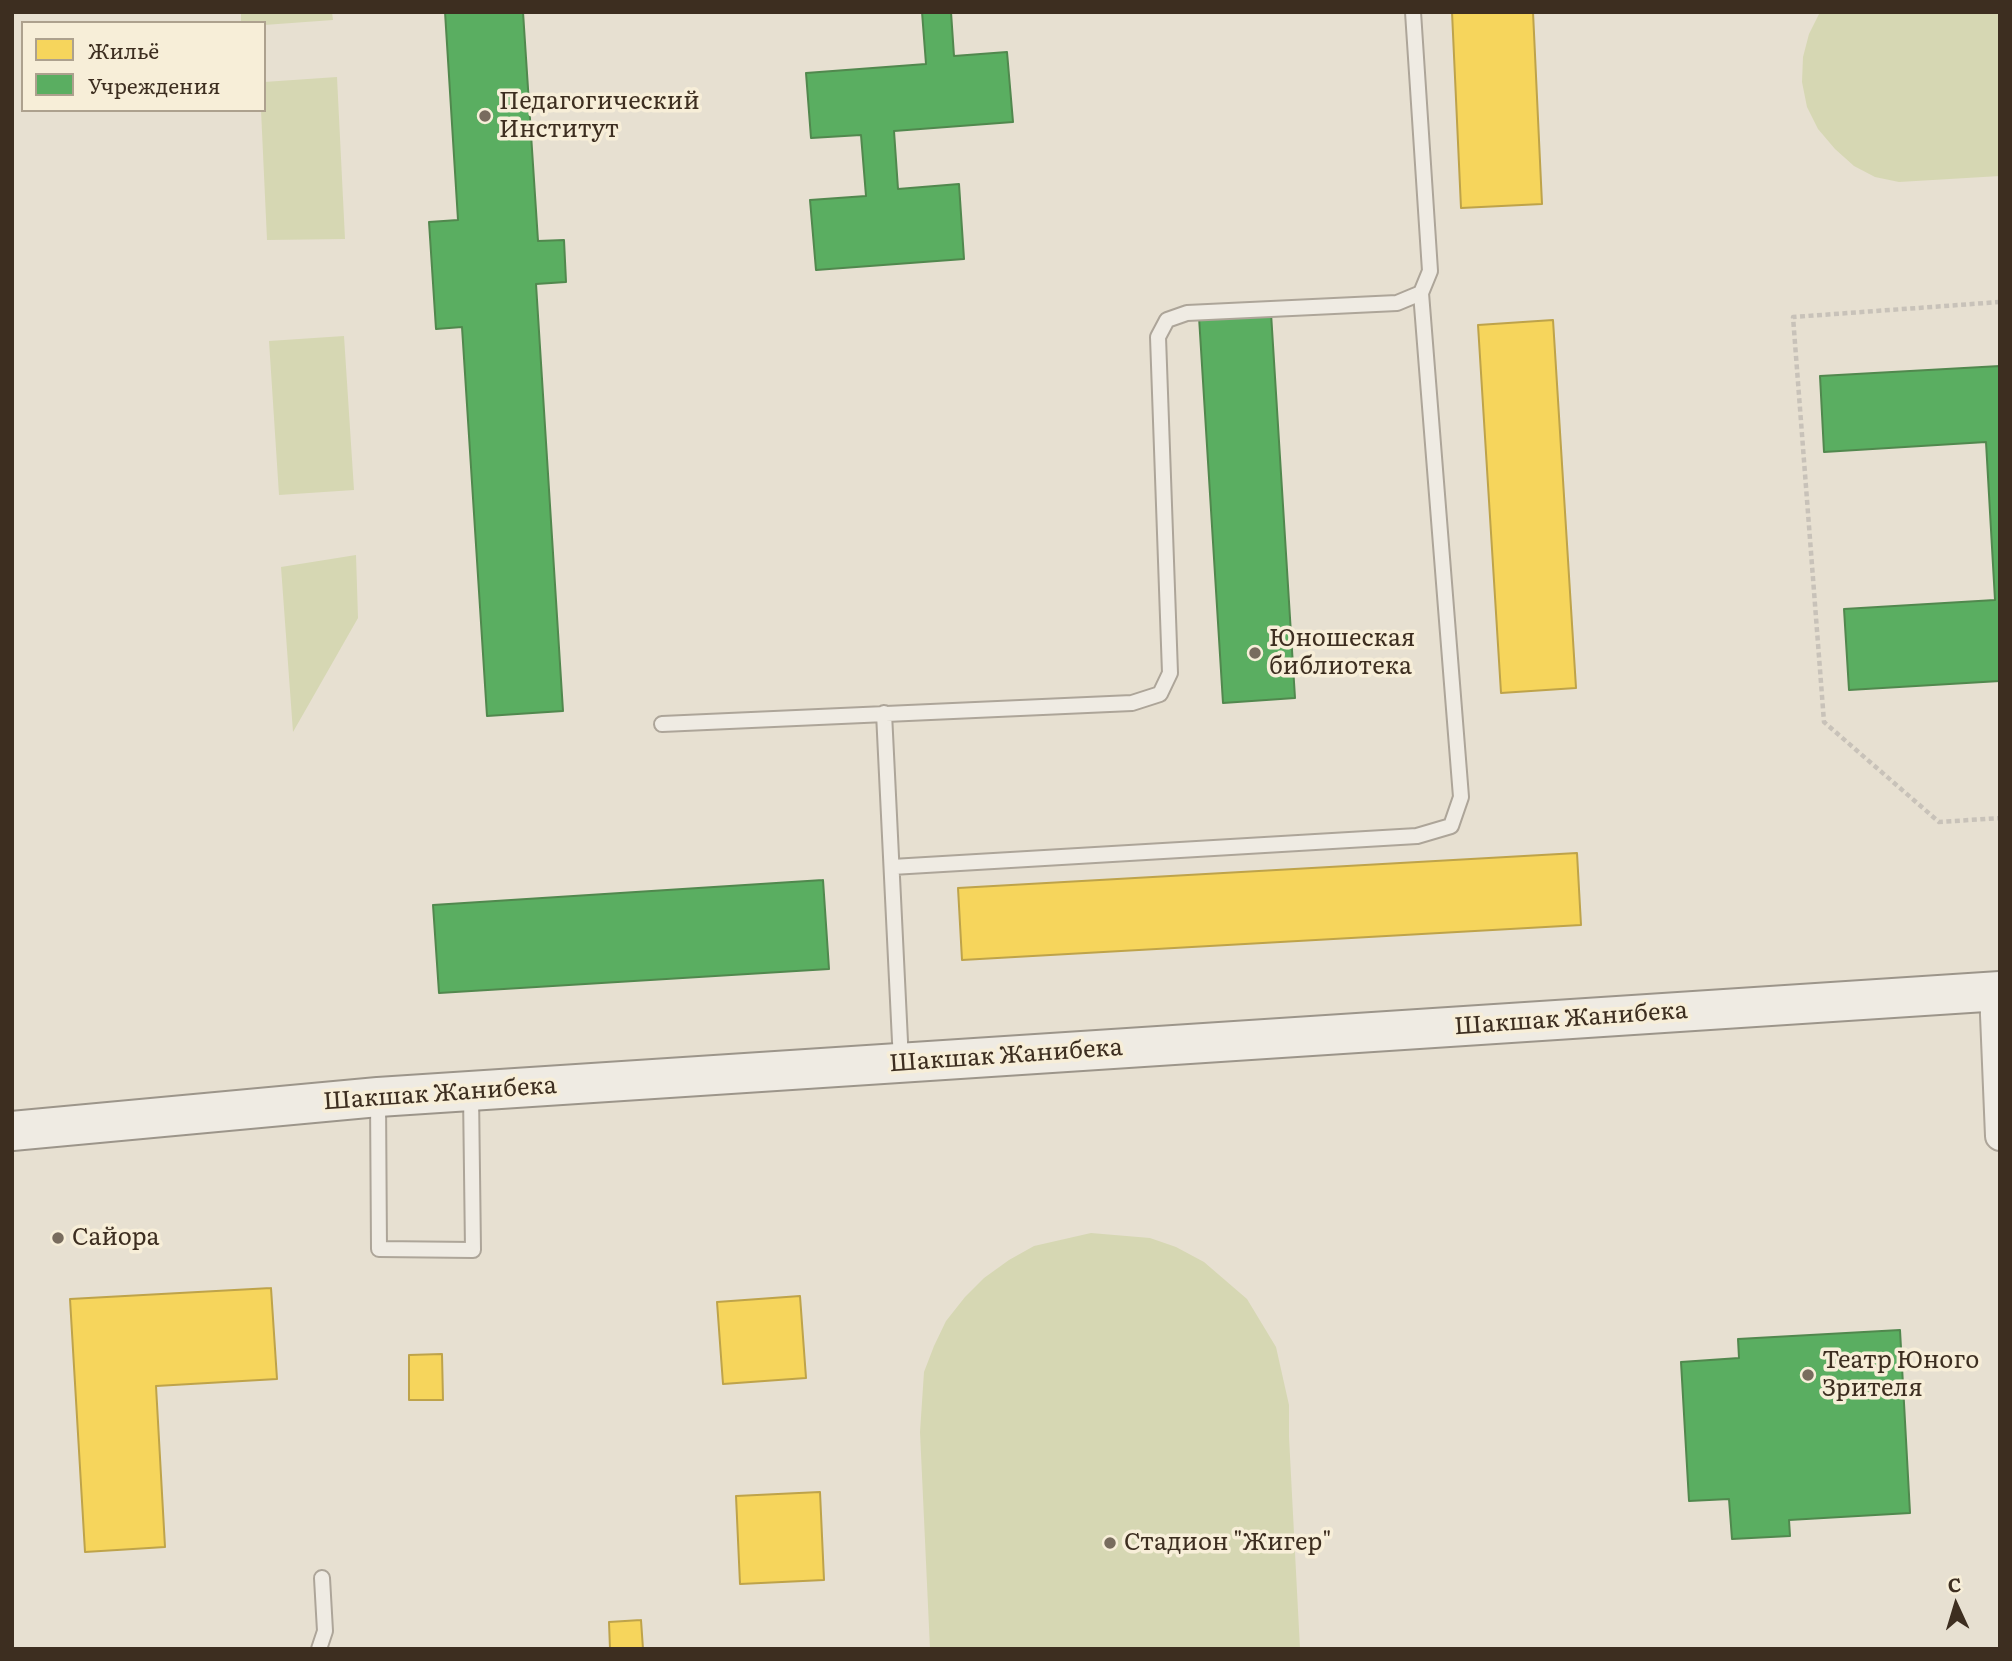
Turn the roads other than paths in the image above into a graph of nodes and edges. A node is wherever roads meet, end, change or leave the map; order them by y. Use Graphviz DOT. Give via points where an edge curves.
graph roads {
  1 [pos="1413,12"];
  2 [pos="1421,293"];
  3 [pos="884,713"];
  4 [pos="662,724"];
  5 [pos="892,867"];
  6 [pos="1997,991"];
  7 [pos="901,1063"];
  8 [pos="471,1091"];
  9 [pos="378,1097"];
  10 [pos="12,1132"];
  11 [pos="2000,1136"];
  12 [pos="322,1578"];
  13 [pos="319,1649"];
  1 -- 2 [label="lane" via="1430,271"];
  2 -- 3 [label="lane" via="1397,303 1187,313 1167,320 1157,337 1170,673 1160,694 1132,703"];
  2 -- 5 [label="lane" via="1461,797 1451,826 1417,836"];
  3 -- 4 [label="lane"];
  3 -- 5 [label="lane"];
  5 -- 7 [label="lane"];
  6 -- 7 [label="main road, Шакшак Жанибека"];
  6 -- 11 [label="street"];
  7 -- 8 [label="main road, Шакшак Жанибека"];
  8 -- 9 [label="main road, Шакшак Жанибека"];
  8 -- 9 [label="lane" via="473,1250 379,1249"];
  9 -- 10 [label="main road, Шакшак Жанибека"];
  12 -- 13 [label="lane" via="325,1631"];
}
